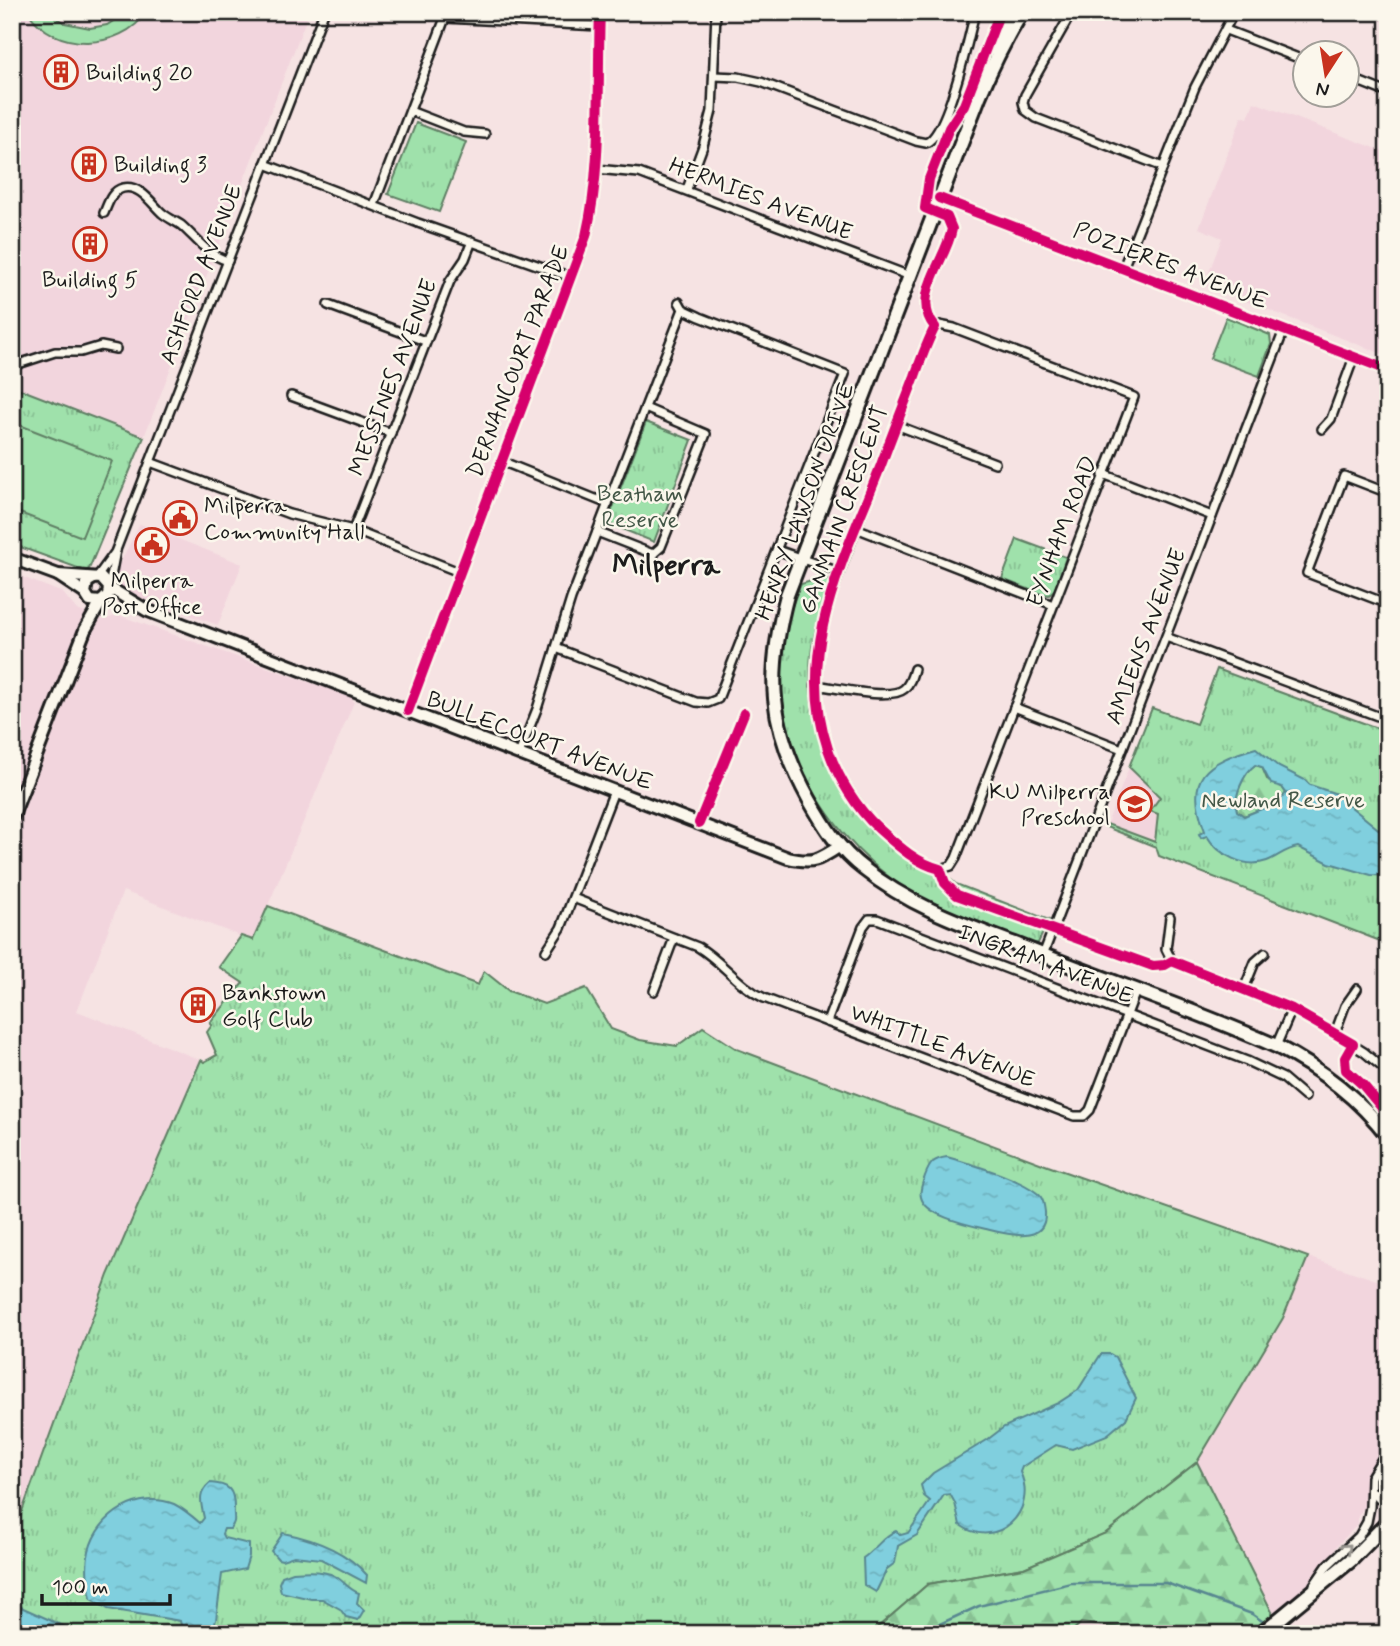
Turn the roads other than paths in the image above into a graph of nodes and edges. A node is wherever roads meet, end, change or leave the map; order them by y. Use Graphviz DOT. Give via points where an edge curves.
graph roads {
  1 [pos="324,12"];
  2 [pos="600,12"];
  3 [pos="716,12"];
  4 [pos="975,12"];
  5 [pos="1009,12"];
  6 [pos="1022,12"];
  7 [pos="1072,12"];
  8 [pos="1234,12"];
  9 [pos="599,26"];
  10 [pos="1226,30"];
  11 [pos="996,54"];
  12 [pos="1292,56"];
  13 [pos="715,76"];
  14 [pos="1362,83"];
  15 [pos="1388,93"];
  16 [pos="410,110"];
  17 [pos="485,134"];
  18 [pos="265,164"];
  19 [pos="1163,167"];
  20 [pos="596,169"];
  21 [pos="687,189"];
  22 [pos="939,198"];
  23 [pos="374,205"];
  24 [pos="104,213"];
  25 [pos="472,241"];
  26 [pos="228,261"];
  27 [pos="1124,268"];
  28 [pos="911,276"];
  29 [pos="571,277"];
  30 [pos="328,305"];
  31 [pos="935,327"];
  32 [pos="1284,330"];
  33 [pos="425,341"];
  34 [pos="116,349"];
  35 [pos="1354,357"];
  36 [pos="12,366"];
  37 [pos="1388,370"];
  38 [pos="291,396"];
  39 [pos="645,408"];
  40 [pos="896,425"];
  41 [pos="1322,429"];
  42 [pos="391,433"];
  43 [pos="501,461"];
  44 [pos="150,462"];
  45 [pos="995,463"];
  46 [pos="1103,474"];
  47 [pos="1388,493"];
  48 [pos="608,504"];
  49 [pos="1212,516"];
  50 [pos="856,528"];
  51 [pos="353,530"];
  52 [pos="597,532"];
  53 [pos="116,550"];
  54 [pos="777,550"];
  55 [pos="653,554"];
  56 [pos="12,558"];
  57 [pos="801,559"];
  58 [pos="655,570"];
  59 [pos="459,572"];
  60 [pos="839,572"];
  61 [pos="58,575"];
  62 [pos="95,578"];
  63 [pos="109,588"];
  64 [pos="86,596"];
  65 [pos="102,601"];
  66 [pos="1053,604"];
  67 [pos="1388,604"];
  68 [pos="146,610"];
  69 [pos="85,630"];
  70 [pos="1166,637"];
  71 [pos="556,648"];
  72 [pos="914,669"];
  73 [pos="815,685"];
  74 [pos="1014,707"];
  75 [pos="408,711"];
  76 [pos="744,712"];
  77 [pos="1388,720"];
  78 [pos="1122,749"];
  79 [pos="519,754"];
  80 [pos="614,791"];
  81 [pos="12,818"];
  82 [pos="699,823"];
  83 [pos="840,846"];
  84 [pos="940,869"];
  85 [pos="573,898"];
  86 [pos="1170,917"];
  87 [pos="674,937"];
  88 [pos="546,951"];
  89 [pos="1265,953"];
  90 [pos="1043,956"];
  91 [pos="1244,989"];
  92 [pos="1357,989"];
  93 [pos="1136,990"];
  94 [pos="654,991"];
  95 [pos="1293,1009"];
  96 [pos="1127,1015"];
  97 [pos="827,1022"];
  98 [pos="1335,1033"];
  99 [pos="1276,1046"];
  100 [pos="1388,1072"];
  101 [pos="1305,1097"];
  102 [pos="1388,1136"];
  103 [pos="1388,1482"];
  104 [pos="1371,1489"];
  105 [pos="1388,1507"];
  106 [pos="1388,1521"];
  107 [pos="1304,1599"];
  108 [pos="1261,1634"];
  1 -- 18 [label="street, ASHFORD AVENUE"];
  2 -- 9 [label="street, DERNANCOURT PARADE"];
  3 -- 13 [label="street"];
  4 -- 13 [label="street" via="949,104 938,133 926,143 761,82"];
  5 -- 11 [label="main road, HENRY LAWSON DRIVE"];
  6 -- 11 [label="main road, HENRY LAWSON DRIVE"];
  7 -- 19 [label="street" via="1025,95 1025,110"];
  8 -- 10 [label="street"];
  9 -- 16 [label="street" via="445,18"];
  9 -- 20 [label="street, DERNANCOURT PARADE"];
  10 -- 12 [label="street"];
  10 -- 19 [label="street" via="1199,78"];
  11 -- 22 [label="main road, HENRY LAWSON DRIVE"];
  13 -- 21 [label="street" via="704,146"];
  14 -- 15 [label="street"];
  16 -- 17 [label="street" via="464,132"];
  16 -- 23 [label="street"];
  18 -- 23 [label="street"];
  18 -- 26 [label="street, ASHFORD AVENUE"];
  19 -- 27 [label="street"];
  20 -- 21 [label="street, HERMIES AVENUE" via="639,173"];
  20 -- 29 [label="street, DERNANCOURT PARADE" via="590,219"];
  21 -- 28 [label="street, HERMIES AVENUE"];
  22 -- 27 [label="street, POZIERES AVENUE"];
  22 -- 28 [label="main road, HENRY LAWSON DRIVE"];
  23 -- 25 [label="street"];
  24 -- 26 [label="street" via="113,194 121,188 132,189 215,257"];
  25 -- 29 [label="street"];
  25 -- 33 [label="street, MESSINES AVENUE"];
  26 -- 44 [label="street, ASHFORD AVENUE"];
  27 -- 32 [label="street, POZIERES AVENUE"];
  28 -- 57 [label="main road, HENRY LAWSON DRIVE"];
  29 -- 43 [label="street, DERNANCOURT PARADE"];
  30 -- 33 [label="street"];
  31 -- 40 [label="street, GANMAIN CRESCENT"];
  31 -- 46 [label="street, EYNHAM ROAD" via="949,326 1134,397"];
  32 -- 35 [label="street, POZIERES AVENUE"];
  32 -- 49 [label="street, AMIENS AVENUE"];
  33 -- 42 [label="street, MESSINES AVENUE"];
  34 -- 36 [label="street" via="101,346 55,352"];
  35 -- 37 [label="street, POZIERES AVENUE"];
  35 -- 41 [label="street" via="1331,419"];
  38 -- 42 [label="street"];
  39 -- 48 [label="street"];
  39 -- 54 [label="street" via="681,305 845,374"];
  39 -- 55 [label="street" via="706,433 661,547"];
  40 -- 45 [label="street"];
  40 -- 50 [label="street, GANMAIN CRESCENT"];
  42 -- 51 [label="street, MESSINES AVENUE"];
  43 -- 48 [label="street"];
  43 -- 59 [label="street, DERNANCOURT PARADE"];
  44 -- 51 [label="street" via="289,514"];
  44 -- 53 [label="street, ASHFORD AVENUE"];
  46 -- 49 [label="street"];
  46 -- 66 [label="street, EYNHAM ROAD"];
  47 -- 67 [label="street" via="1344,476 1307,573"];
  48 -- 52 [label="street"];
  49 -- 70 [label="street, AMIENS AVENUE"];
  50 -- 60 [label="street, GANMAIN CRESCENT"];
  50 -- 66 [label="street"];
  51 -- 59 [label="street"];
  52 -- 55 [label="street"];
  52 -- 71 [label="street"];
  53 -- 62 [label="street, ASHFORD AVENUE"];
  53 -- 63 [label="street, ASHFORD AVENUE"];
  54 -- 57 [label="street, GANMAIN CRESCENT"];
  54 -- 71 [label="street" via="723,690 708,703"];
  55 -- 58 [label="street"];
  56 -- 61 [label="main road"];
  57 -- 60 [label="street, GANMAIN CRESCENT"];
  57 -- 83 [label="main road, HENRY LAWSON DRIVE" via="777,636 775,706 794,770 822,824"];
  59 -- 75 [label="street, DERNANCOURT PARADE"];
  60 -- 73 [label="street, GANMAIN CRESCENT" via="819,637"];
  61 -- 62 [label="main road"];
  61 -- 64 [label="main road"];
  62 -- 63 [label="main road" via="105,580"];
  62 -- 64 [label="main road" via="87,582"];
  63 -- 65 [label="main road"];
  63 -- 68 [label="main road, BULLECOURT AVENUE"];
  64 -- 65 [label="main road" via="93,602"];
  64 -- 69 [label="main road"];
  65 -- 68 [label="main road, BULLECOURT AVENUE"];
  65 -- 69 [label="main road"];
  66 -- 74 [label="street, EYNHAM ROAD"];
  68 -- 75 [label="main road, BULLECOURT AVENUE"];
  69 -- 81 [label="main road"];
  70 -- 77 [label="street"];
  70 -- 78 [label="street, AMIENS AVENUE"];
  71 -- 79 [label="street"];
  72 -- 73 [label="street" via="903,691 891,694"];
  73 -- 84 [label="street, GANMAIN CRESCENT" via="825,741 854,799 905,851"];
  74 -- 78 [label="street"];
  74 -- 84 [label="street, EYNHAM ROAD" via="956,858 951,866"];
  75 -- 79 [label="main road, BULLECOURT AVENUE"];
  76 -- 82 [label="street"];
  78 -- 90 [label="street, AMIENS AVENUE"];
  79 -- 80 [label="main road, BULLECOURT AVENUE"];
  80 -- 82 [label="main road, BULLECOURT AVENUE"];
  80 -- 85 [label="street"];
  82 -- 83 [label="main road, BULLECOURT AVENUE" via="788,859 807,862"];
  83 -- 90 [label="main road, HENRY LAWSON DRIVE" via="875,878 916,904"];
  85 -- 87 [label="street, WHITTLE AVENUE"];
  85 -- 88 [label="street"];
  86 -- 91 [label="street" via="1169,957"];
  87 -- 94 [label="street"];
  87 -- 97 [label="street, WHITTLE AVENUE" via="707,952 756,995"];
  89 -- 91 [label="street" via="1255,962"];
  90 -- 93 [label="main road, HENRY LAWSON DRIVE"];
  91 -- 95 [label="street"];
  92 -- 98 [label="street"];
  93 -- 96 [label="street, WHITTLE AVENUE"];
  93 -- 99 [label="main road, HENRY LAWSON DRIVE"];
  95 -- 98 [label="street"];
  95 -- 99 [label="street"];
  96 -- 97 [label="street, WHITTLE AVENUE" via="1090,1110 1080,1116"];
  96 -- 97 [label="street, INGRAM AVENUE" via="873,918 863,927"];
  96 -- 101 [label="street, INGRAM AVENUE" via="1274,1073"];
  98 -- 100 [label="street"];
  99 -- 102 [label="main road, HENRY LAWSON DRIVE" via="1337,1084"];
  103 -- 104 [label="street" via="1382,1473 1382,1459 1371,1477"];
  104 -- 105 [label="street"];
  107 -- 104 [label="street, one-way" via="1327,1566 1359,1536 1367,1521"];
  106 -- 107 [label="main road"];
  107 -- 108 [label="main road"];
}
